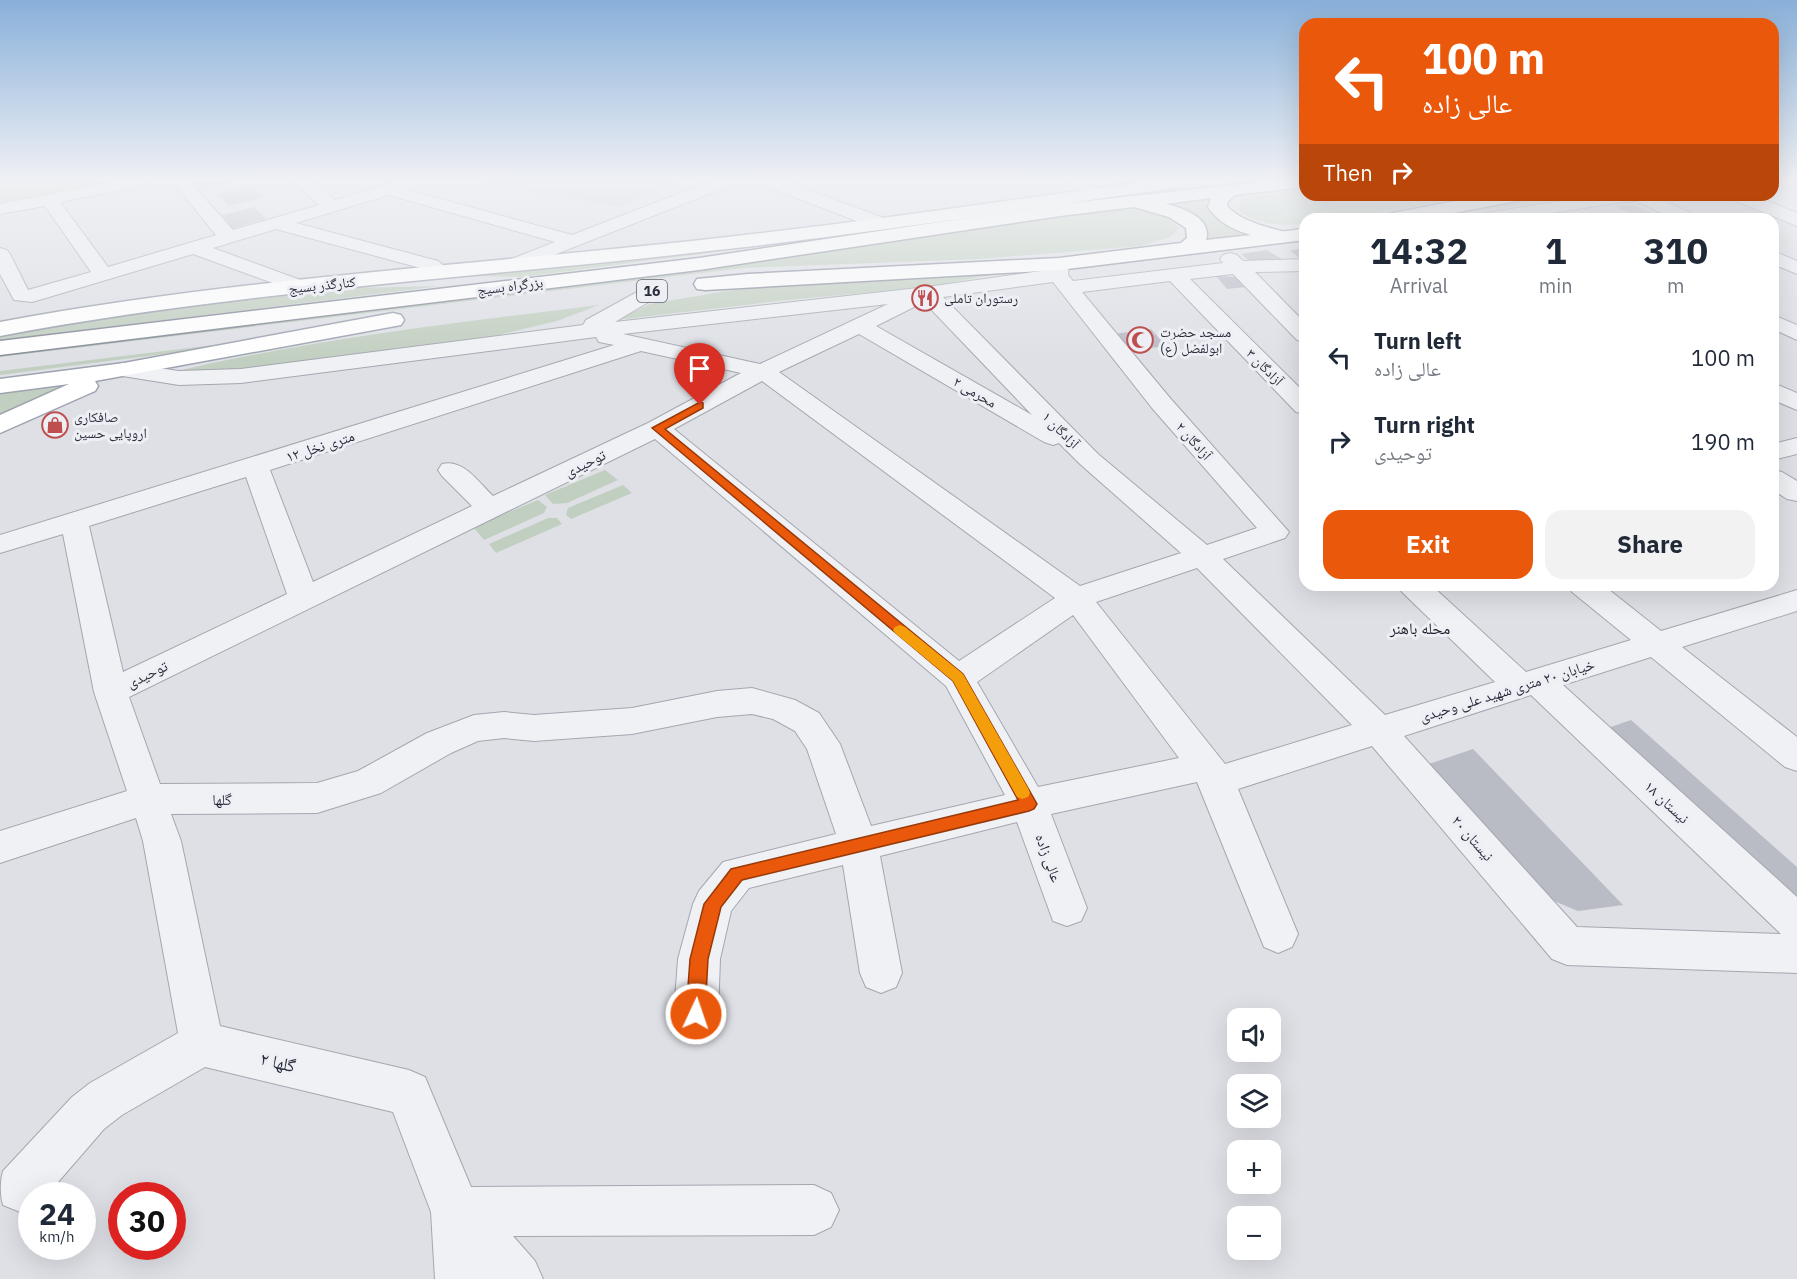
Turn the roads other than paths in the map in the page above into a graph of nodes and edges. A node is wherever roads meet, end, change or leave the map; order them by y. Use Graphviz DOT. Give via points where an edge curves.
graph roads {
  1 [pos="79,242"];
  2 [pos="216,242"];
  3 [pos="344,242"];
  4 [pos="571,242"];
  5 [pos="735,242"];
  6 [pos="848,242"];
  7 [pos="1195,242"];
  8 [pos="1248,242"];
  9 [pos="1271,242"];
  10 [pos="1217,246"];
  11 [pos="194,248"];
  12 [pos="1185,250"];
  13 [pos="0,254"];
  14 [pos="1779,260"];
  15 [pos="1299,262"];
  16 [pos="513,265"];
  17 [pos="1299,265"];
  18 [pos="1239,267"];
  19 [pos="1797,270"];
  20 [pos="441,272"];
  21 [pos="103,275"];
  22 [pos="1062,275"];
  23 [pos="1175,275"];
  24 [pos="1779,275"];
  25 [pos="560,279"];
  26 [pos="330,284"];
  27 [pos="299,286"];
  28 [pos="672,288"];
  29 [pos="927,293"];
  30 [pos="0,307"];
  31 [pos="96,312"];
  32 [pos="393,320"];
  33 [pos="1779,324"];
  34 [pos="861,326"];
  35 [pos="0,329"];
  36 [pos="1299,329"];
  37 [pos="583,332"];
  38 [pos="1797,333"];
  39 [pos="639,345"];
  40 [pos="0,348"];
  41 [pos="0,368"];
  42 [pos="124,370"];
  43 [pos="763,371"];
  44 [pos="0,386"];
  45 [pos="1022,390"];
  46 [pos="1779,393"];
  47 [pos="1299,401"];
  48 [pos="994,403"];
  49 [pos="1797,403"];
  50 [pos="0,425"];
  51 [pos="657,428"];
  52 [pos="1797,446"];
  53 [pos="1779,450"];
  54 [pos="1089,459"];
  55 [pos="255,466"];
  56 [pos="451,470"];
  57 [pos="1779,482"];
  58 [pos="1797,493"];
  59 [pos="490,509"];
  60 [pos="74,522"];
  61 [pos="0,544"];
  62 [pos="1203,557"];
  63 [pos="1420,591"];
  64 [pos="1591,591"];
  65 [pos="304,598"];
  66 [pos="1076,598"];
  67 [pos="1786,600"];
  68 [pos="1658,644"];
  69 [pos="958,678"];
  70 [pos="1529,684"];
  71 [pos="111,692"];
  72 [pos="1378,730"];
  73 [pos="1797,757"];
  74 [pos="1211,773"];
  75 [pos="148,799"];
  76 [pos="1029,804"];
  77 [pos="859,845"];
  78 [pos="0,847"];
  79 [pos="1067,908"];
  80 [pos="1797,923"];
  81 [pos="1278,934"];
  82 [pos="1797,954"];
  83 [pos="881,973"];
  84 [pos="696,1014"];
  85 [pos="202,1044"];
  86 [pos="25,1182"];
  87 [pos="814,1210"];
  88 [pos="456,1212"];
  89 [pos="461,1279"];
  90 [pos="517,1279"];
  1 -- 21 [label="street"];
  2 -- 11 [label="street"];
  3 -- 20 [label="street" via="432,265"];
  4 -- 16 [label="street"];
  5 -- 16 [label="main road, کنارگذر بسیج"];
  6 -- 25 [label="main road, بزرگراه بسیج / 16"];
  7 -- 12 [label="main road"];
  8 -- 10 [label="main road, بزرگراه بسیج / 16"];
  9 -- 15 [label="street"];
  10 -- 12 [label="main road, بزرگراه بسیج / 16"];
  10 -- 18 [label="street"];
  11 -- 21 [label="street"];
  11 -- 27 [label="street"];
  12 -- 22 [label="main road, بزرگراه بسیج / 16"];
  13 -- 21 [label="street" via="25,297"];
  14 -- 19 [label="street"];
  16 -- 20 [label="main road, کنارگذر بسیج"];
  17 -- 18 [label="street, توحیدی"];
  18 -- 23 [label="street, توحیدی"];
  18 -- 36 [label="street"];
  19 -- 24 [label="street"];
  20 -- 26 [label="main road, کنارگذر بسیج"];
  22 -- 23 [label="street, توحیدی"];
  22 -- 28 [label="main road, بزرگراه بسیج / 16" via="760,279"];
  22 -- 29 [label="street, توحیدی"];
  22 -- 62 [label="street, آزادگان ۲" via="1161,403 1275,532"];
  23 -- 47 [label="street, آزادگان ۳"];
  25 -- 26 [label="main road"];
  25 -- 40 [label="main road, بزرگراه بسیج / 16"];
  26 -- 27 [label="main road, کنارگذر بسیج"];
  27 -- 31 [label="main road, کنارگذر بسیج"];
  28 -- 32 [label="main road, بزرگراه بسیج / 16"];
  28 -- 37 [label="street"];
  29 -- 34 [label="street, توحیدی"];
  29 -- 37 [label="street"];
  29 -- 45 [label="street, آزادگان ۱"];
  30 -- 31 [label="main road" via="23,318"];
  31 -- 35 [label="main road, کنارگذر بسیج"];
  32 -- 41 [label="main road, بزرگراه بسیج / 16"];
  32 -- 42 [label="main road"];
  33 -- 38 [label="street"];
  34 -- 43 [label="street, توحیدی"];
  34 -- 48 [label="street, محرمی ۲"];
  37 -- 39 [label="street, ۱۲ متری نخل"];
  37 -- 42 [label="street" via="241,376 179,378"];
  39 -- 43 [label="street, ۱۲ متری نخل"];
  39 -- 55 [label="street, ۱۲ متری نخل"];
  42 -- 44 [label="main road"];
  42 -- 50 [label="main road"];
  43 -- 51 [label="street, توحیدی"];
  43 -- 66 [label="street"];
  45 -- 48 [label="street" via="1021,402"];
  45 -- 54 [label="street, آزادگان ۱"];
  46 -- 49 [label="street"];
  48 -- 54 [label="street, محرمی ۲"];
  51 -- 59 [label="street, توحیدی"];
  51 -- 69 [label="street, عالی زاده"];
  52 -- 53 [label="street"];
  54 -- 62 [label="street, آزادگان ۱"];
  55 -- 60 [label="street, ۱۲ متری نخل"];
  55 -- 65 [label="street"];
  56 -- 59 [label="street"];
  57 -- 58 [label="street"];
  59 -- 65 [label="street, توحیدی"];
  60 -- 61 [label="street, ۱۲ متری نخل"];
  60 -- 71 [label="street"];
  62 -- 66 [label="street"];
  62 -- 72 [label="street, آزادگان ۱"];
  63 -- 70 [label="street, نیستان ۱۸"];
  64 -- 68 [label="street"];
  65 -- 71 [label="street, توحیدی"];
  66 -- 69 [label="street"];
  66 -- 74 [label="street"];
  67 -- 68 [label="street, خیابان ۲۰ متری شهید علی وحیدی"];
  68 -- 70 [label="street, خیابان ۲۰ متری شهید علی وحیدی"];
  68 -- 73 [label="street"];
  69 -- 76 [label="street, عالی زاده"];
  70 -- 72 [label="street, خیابان ۲۰ متری شهید علی وحیدی"];
  70 -- 80 [label="street, نیستان ۱۸"];
  71 -- 75 [label="street"];
  72 -- 74 [label="street, خیابان ۲۰ متری شهید علی وحیدی"];
  72 -- 82 [label="street, نیستان ۲۰" via="1567,946"];
  74 -- 76 [label="street, خیابان ۲۰ متری شهید علی وحیدی"];
  74 -- 81 [label="street"];
  75 -- 77 [label="street, گلها" via="317,798 368,783 474,728 632,722 717,704 752,701 783,709 807,722 823,744"];
  75 -- 78 [label="street, گلها"];
  75 -- 85 [label="street" via="162,841"];
  76 -- 77 [label="street, خیابان ۲۰ متری شهید علی وحیدی"];
  76 -- 79 [label="street, عالی زاده"];
  77 -- 83 [label="street, گلها"];
  77 -- 84 [label="street, خیابان ۲۰ متری شهید علی وحیدی" via="737,874 713,904 699,959"];
  85 -- 86 [label="street" via="88,1113"];
  85 -- 88 [label="street, گلها ۲" via="410,1093"];
  87 -- 88 [label="street"];
  88 -- 89 [label="street, گلها ۲"];
  88 -- 90 [label="street"];
}
